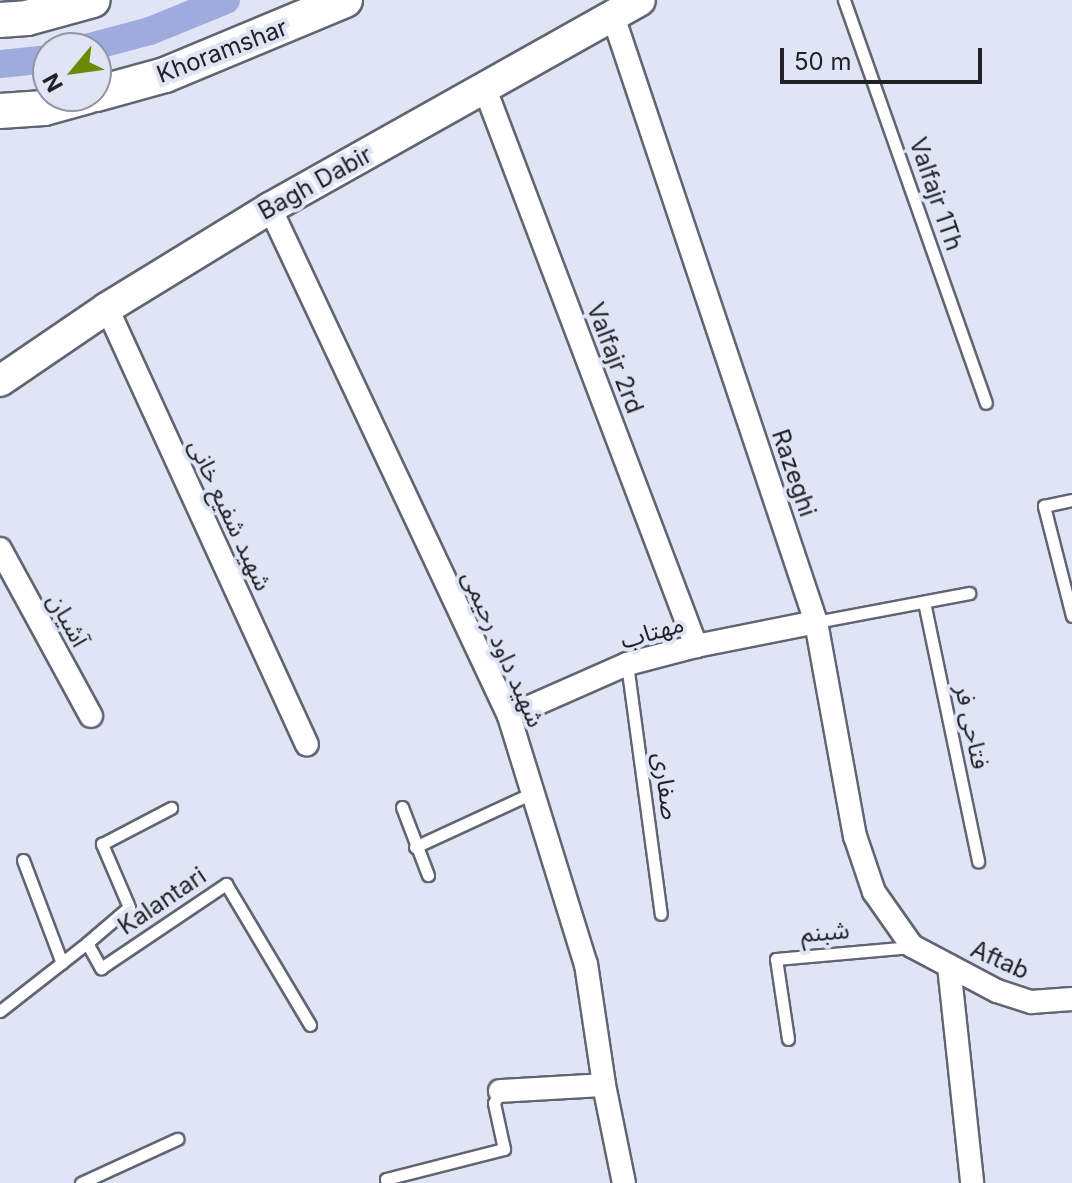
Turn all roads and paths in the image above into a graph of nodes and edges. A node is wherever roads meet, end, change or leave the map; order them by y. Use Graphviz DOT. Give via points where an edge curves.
graph roads {
  1 [pos="93,0"];
  2 [pos="345,0"];
  3 [pos="640,0"];
  4 [pos="844,0"];
  5 [pos="613,16"];
  6 [pos="0,20"];
  7 [pos="485,89"];
  8 [pos="112,90"];
  9 [pos="32,109"];
  10 [pos="0,111"];
  11 [pos="270,208"];
  12 [pos="107,308"];
  13 [pos="0,381"];
  14 [pos="986,403"];
  15 [pos="1072,500"];
  16 [pos="0,549"];
  17 [pos="969,593"];
  18 [pos="924,602"];
  19 [pos="1072,616"];
  20 [pos="816,622"];
  21 [pos="696,646"];
  22 [pos="627,664"];
  23 [pos="91,716"];
  24 [pos="509,716"];
  25 [pos="307,744"];
  26 [pos="532,793"];
  27 [pos="402,807"];
  28 [pos="171,808"];
  29 [pos="415,847"];
  30 [pos="23,860"];
  31 [pos="978,861"];
  32 [pos="428,875"];
  33 [pos="661,914"];
  34 [pos="87,943"];
  35 [pos="912,946"];
  36 [pos="62,963"];
  37 [pos="949,966"];
  38 [pos="1072,999"];
  39 [pos="0,1011"];
  40 [pos="310,1025"];
  41 [pos="788,1039"];
  42 [pos="604,1085"];
  43 [pos="500,1091"];
  44 [pos="177,1139"];
  45 [pos="81,1183"];
  46 [pos="387,1183"];
  47 [pos="624,1183"];
  48 [pos="972,1183"];
  1 -- 6 [label="main road"];
  2 -- 8 [label="main road, Khoramshar" via="165,75"];
  3 -- 5 [label="main road, Bagh Dabir"];
  4 -- 14 [label="lane, Valfajr 1Th"];
  5 -- 7 [label="main road, Bagh Dabir"];
  5 -- 20 [label="street, Razeghi"];
  7 -- 11 [label="main road, Bagh Dabir"];
  7 -- 21 [label="street, Valfajr 2rd"];
  9 -- 10 [label="main road"];
  11 -- 12 [label="main road, Bagh Dabir"];
  11 -- 24 [label="street, شهید داود رحیمی"];
  12 -- 13 [label="main road, Bagh Dabir"];
  12 -- 25 [label="street, شهید شفیع خانی"];
  15 -- 19 [label="lane" via="1044,506"];
  16 -- 23 [label="street, آشیان"];
  17 -- 18 [label="lane"];
  18 -- 20 [label="lane"];
  18 -- 31 [label="lane, فتاحی فر"];
  20 -- 21 [label="street, مهتاب"];
  20 -- 35 [label="street, Razeghi" via="855,836 874,892"];
  21 -- 22 [label="street, مهتاب"];
  22 -- 24 [label="street, مهتاب"];
  22 -- 33 [label="lane, صفاری"];
  24 -- 26 [label="street, شهید داود رحیمی"];
  26 -- 29 [label="lane"];
  26 -- 42 [label="street, شهید داود رحیمی" via="586,964"];
  27 -- 29 [label="lane"];
  28 -- 34 [label="lane" via="102,844 129,907"];
  29 -- 32 [label="lane"];
  30 -- 36 [label="lane"];
  34 -- 36 [label="lane, Kalantari"];
  34 -- 40 [label="lane, Kalantari" via="101,968 226,884"];
  35 -- 37 [label="street, Aftab"];
  35 -- 41 [label="lane, شبنم" via="776,959"];
  36 -- 39 [label="lane, Kalantari"];
  37 -- 38 [label="street, Aftab" via="1031,1002"];
  37 -- 48 [label="street"];
  42 -- 43 [label="street"];
  42 -- 47 [label="street, شهید داود رحیمی"];
  43 -- 46 [label="lane" via="494,1103 504,1149 386,1179"];
  44 -- 45 [label="lane"];
}
